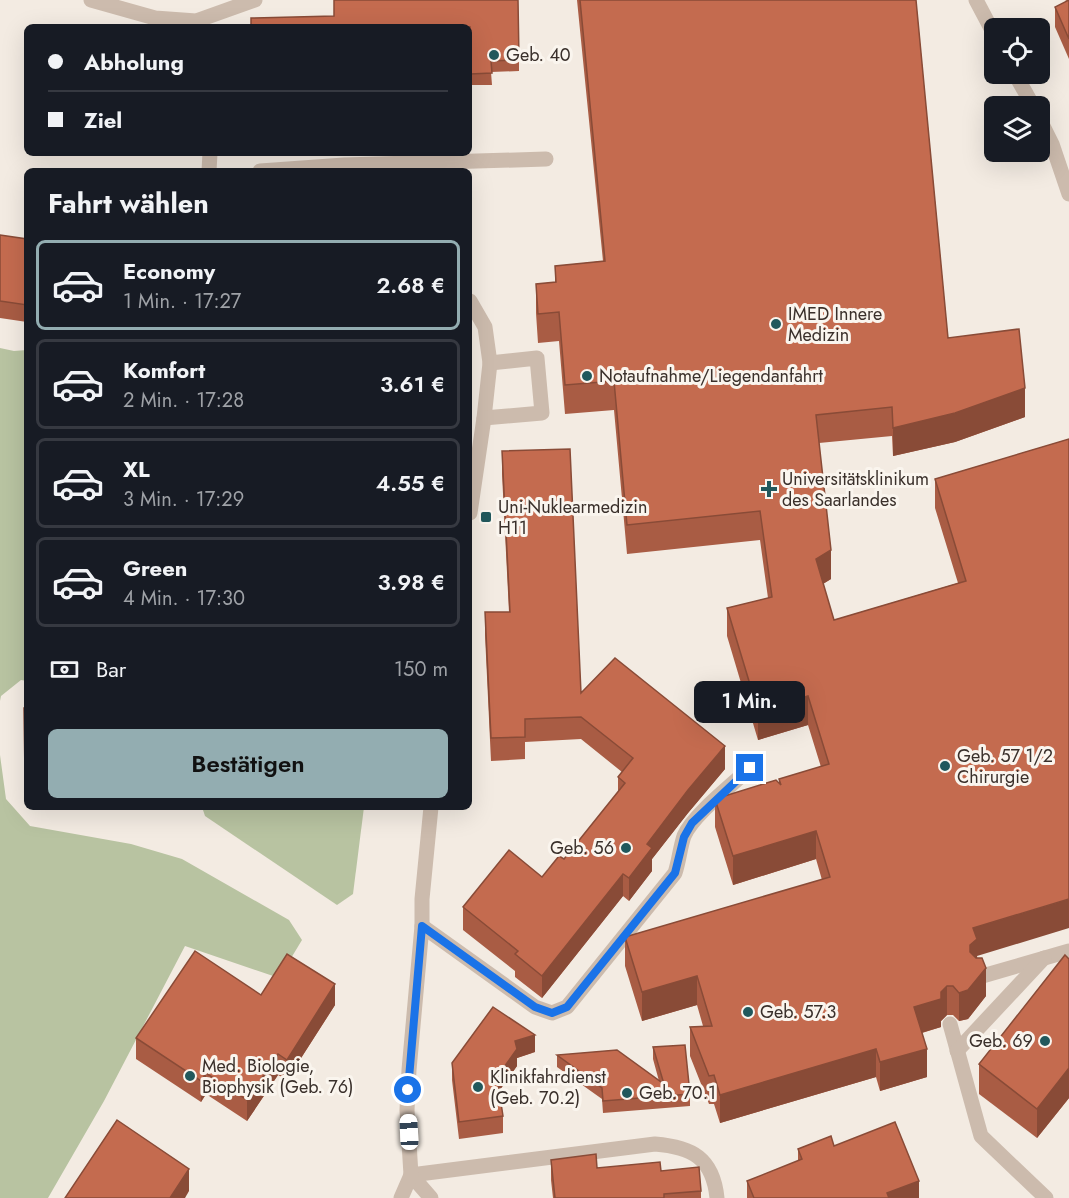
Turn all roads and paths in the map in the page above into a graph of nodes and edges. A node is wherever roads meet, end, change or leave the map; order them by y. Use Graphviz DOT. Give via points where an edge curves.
graph roads {
  1 [pos="91,0"];
  2 [pos="255,0"];
  3 [pos="976,0"];
  4 [pos="986,18"];
  5 [pos="196,24"];
  6 [pos="1050,140"];
  7 [pos="546,159"];
  8 [pos="302,168"];
  9 [pos="1069,193"];
  10 [pos="472,304"];
  11 [pos="490,363"];
  12 [pos="484,418"];
  13 [pos="472,497"];
  14 [pos="750,768"];
  15 [pos="431,810"];
  16 [pos="422,926"];
  17 [pos="1069,951"];
  18 [pos="1044,958"];
  19 [pos="980,976"];
  20 [pos="950,1024"];
  21 [pos="957,1052"];
  22 [pos="411,1175"];
  23 [pos="402,1198"];
  24 [pos="431,1198"];
  25 [pos="717,1198"];
  26 [pos="1046,1198"];
  1 -- 5 [label="street" via="155,18"];
  2 -- 5 [label="street"];
  3 -- 4 [label="street"];
  6 -- 9 [label="street"];
  7 -- 8 [label="street"];
  10 -- 11 [label="street" via="485,327"];
  11 -- 12 [label="street"];
  11 -- 12 [label="street" via="537,358 542,413"];
  12 -- 13 [label="street"];
  14 -- 16 [label="street" via="692,823 684,837 675,873 567,1007 552,1013 527,1002"];
  15 -- 16 [label="street"];
  16 -- 22 [label="street" via="407,1110"];
  17 -- 18 [label="street"];
  18 -- 19 [label="street"];
  18 -- 21 [label="street"];
  20 -- 21 [label="street"];
  21 -- 26 [label="street" via="981,1136"];
  22 -- 23 [label="street"];
  22 -- 24 [label="street"];
  22 -- 25 [label="street" via="655,1144 694,1153 711,1169"];
}
